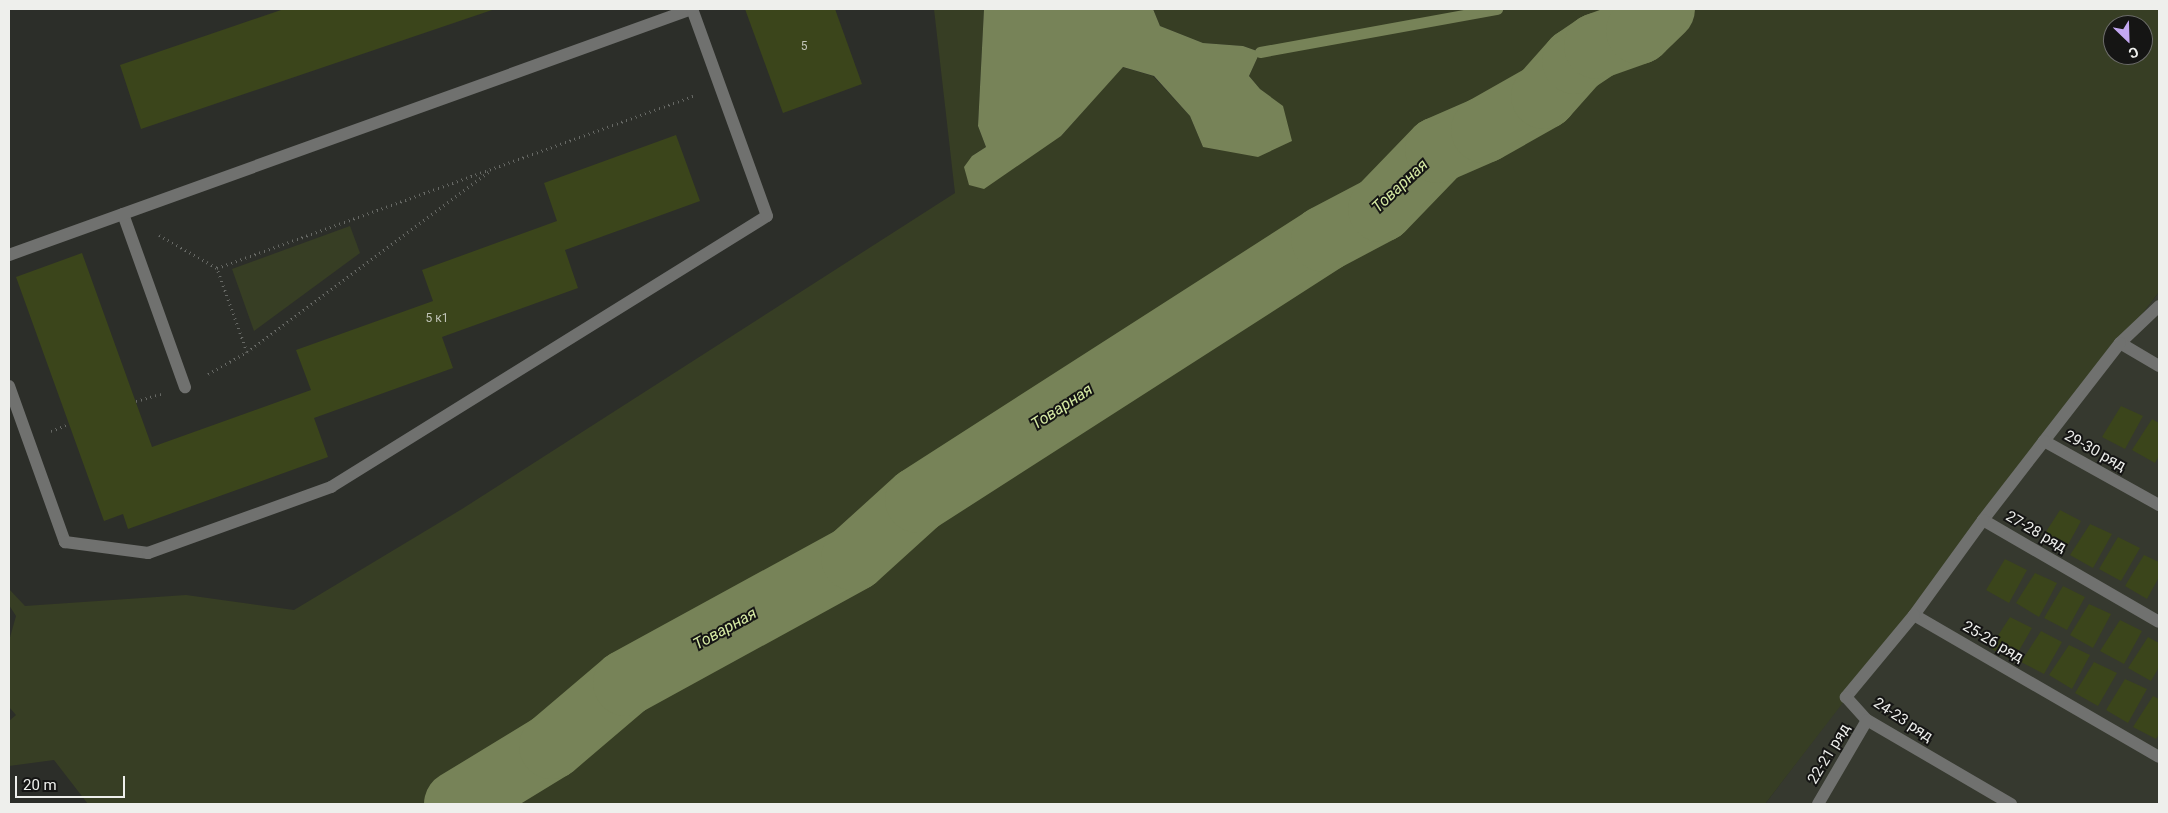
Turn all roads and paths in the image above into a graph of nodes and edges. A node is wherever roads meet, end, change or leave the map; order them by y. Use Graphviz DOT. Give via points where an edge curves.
graph roads {
  1 [pos="692,9"];
  2 [pos="720,86"];
  3 [pos="495,167"];
  4 [pos="123,214"];
  5 [pos="9,255"];
  6 [pos="217,268"];
  7 [pos="2159,306"];
  8 [pos="2120,343"];
  9 [pos="247,352"];
  10 [pos="2159,366"];
  11 [pos="9,386"];
  12 [pos="185,387"];
  13 [pos="136,401"];
  14 [pos="2044,441"];
  15 [pos="2159,505"];
  16 [pos="1983,520"];
  17 [pos="1914,615"];
  18 [pos="2159,622"];
  19 [pos="1867,720"];
  20 [pos="2159,757"];
  21 [pos="1818,804"];
  22 [pos="2011,804"];
  1 -- 2 [label="lane"];
  1 -- 4 [label="lane"];
  2 -- 3 [label="path"];
  2 -- 11 [label="lane" via="767,216 331,487 148,553 65,542"];
  3 -- 6 [label="path"];
  3 -- 9 [label="path"];
  4 -- 5 [label="lane"];
  4 -- 6 [label="path"];
  4 -- 12 [label="lane"];
  6 -- 9 [label="path"];
  7 -- 8 [label="lane, 29-30 ряд"];
  8 -- 10 [label="lane"];
  8 -- 14 [label="lane, 29-30 ряд"];
  9 -- 12 [label="path"];
  12 -- 13 [label="path"];
  14 -- 15 [label="lane, 29-30 ряд"];
  14 -- 16 [label="lane, 27-28 ряд"];
  16 -- 17 [label="lane"];
  16 -- 18 [label="lane, 27-28 ряд"];
  17 -- 19 [label="lane, 24-23 ряд" via="1846,697"];
  17 -- 20 [label="lane, 25-26 ряд"];
  19 -- 21 [label="lane, 22-21 ряд"];
  19 -- 22 [label="lane, 24-23 ряд"];
}
